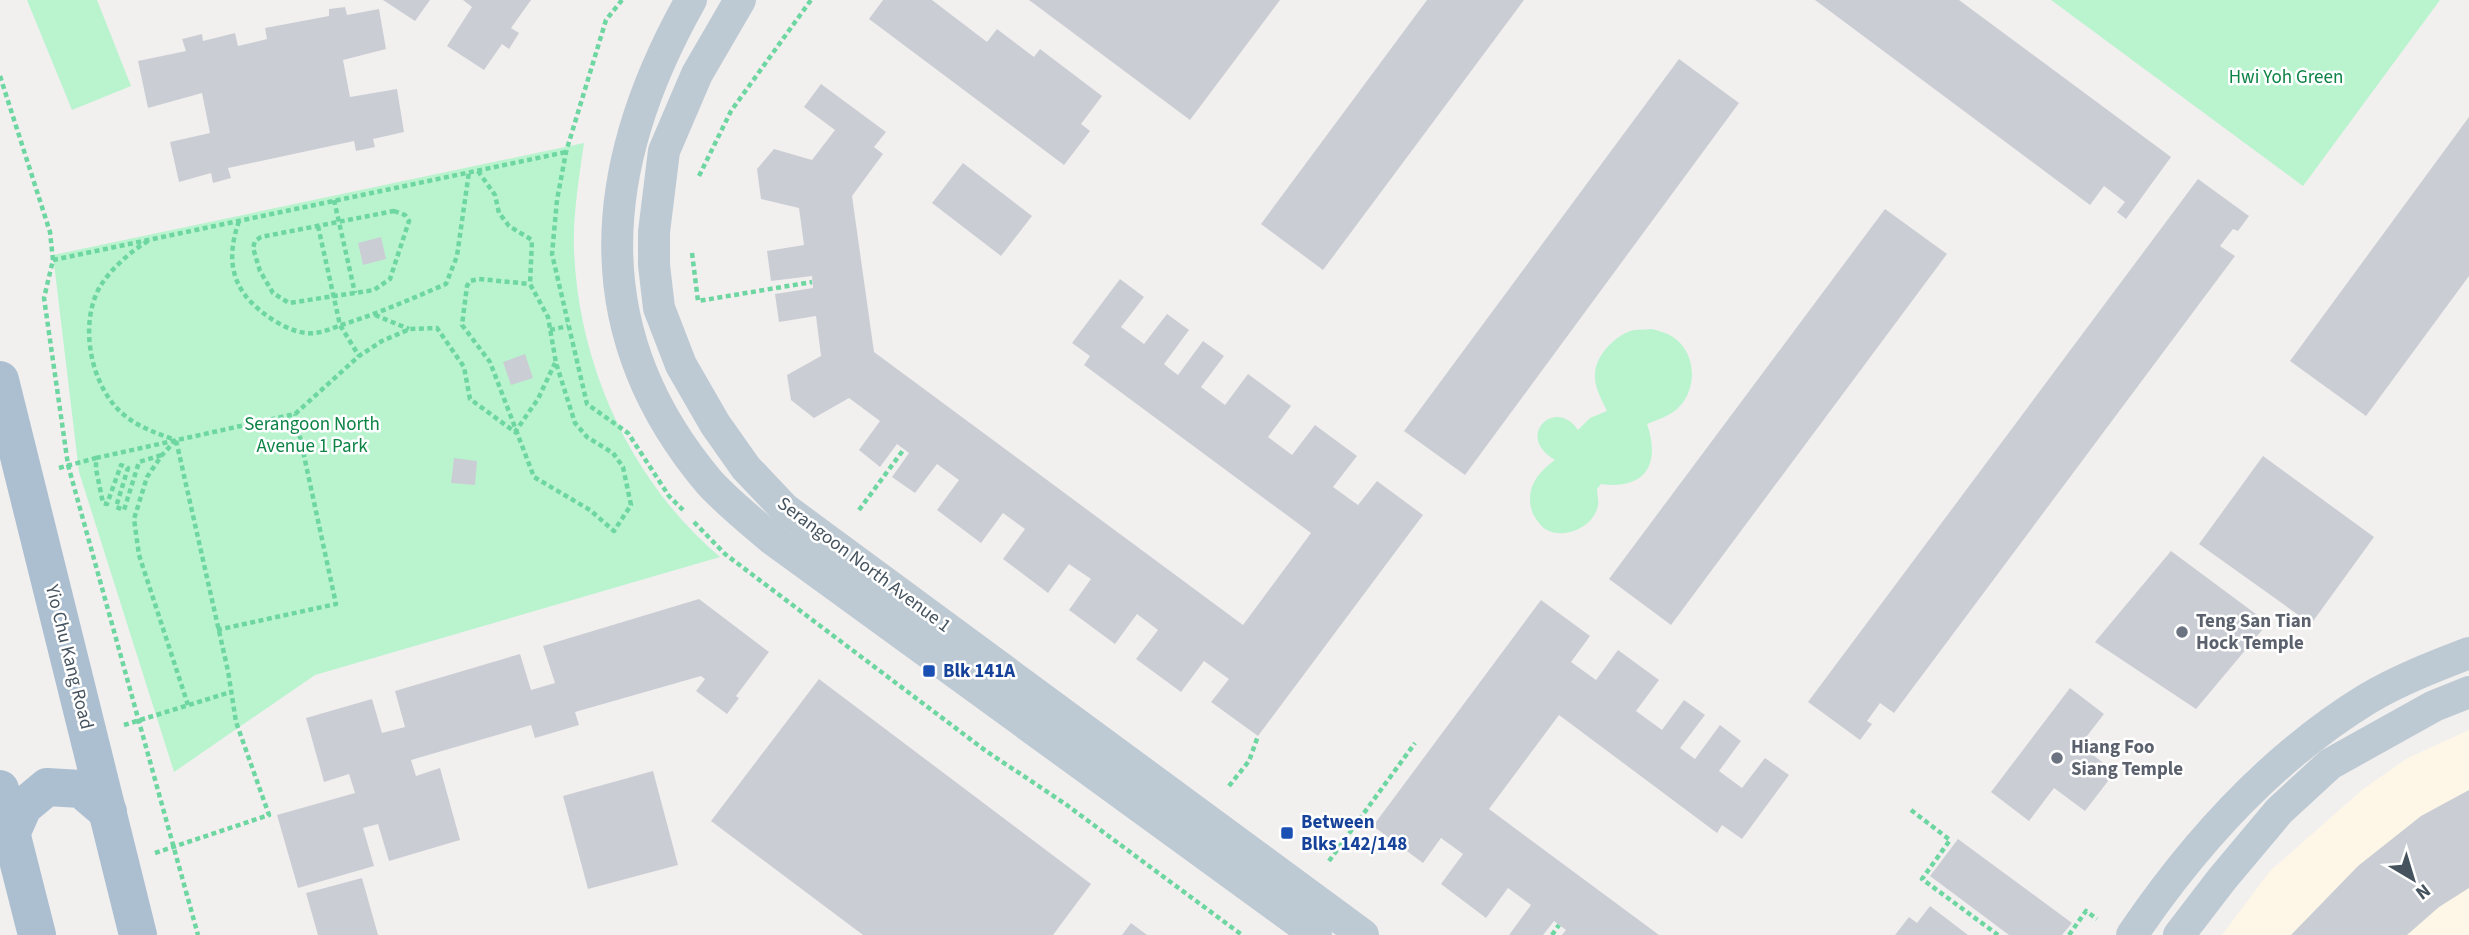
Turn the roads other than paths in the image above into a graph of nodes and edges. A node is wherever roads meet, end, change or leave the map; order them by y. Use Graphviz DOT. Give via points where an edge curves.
graph roads {
  1 [pos="691,0"];
  2 [pos="740,0"];
  3 [pos="0,380"];
  4 [pos="2469,653"];
  5 [pos="2469,692"];
  6 [pos="2312,737"];
  7 [pos="2330,764"];
  8 [pos="0,789"];
  9 [pos="107,812"];
  10 [pos="11,834"];
  11 [pos="2191,853"];
  12 [pos="2222,879"];
  13 [pos="37,935"];
  14 [pos="138,935"];
  15 [pos="1316,935"];
  16 [pos="1363,935"];
  17 [pos="2132,935"];
  18 [pos="2179,935"];
  1 -- 15 [label="street, Serangoon North Avenue 1" via="647,92 624,169 616,225 617,278 626,327 659,410 684,449 711,484 772,539"];
  2 -- 16 [label="street, Serangoon North Avenue 1" via="697,74 664,151 653,232 659,308 681,365 715,424 746,468 785,509"];
  3 -- 9 [label="main road, Yio Chu Kang Road"];
  4 -- 6 [label="street" via="2368,699"];
  5 -- 7 [label="street" via="2434,706"];
  6 -- 7 [label="street"];
  6 -- 11 [label="street" via="2252,788"];
  7 -- 12 [label="street" via="2279,811"];
  8 -- 10 [label="main road"];
  9 -- 10 [label="main road" via="80,789 47,787 23,807"];
  9 -- 14 [label="main road, Yio Chu Kang Road"];
  10 -- 13 [label="main road"];
  11 -- 12 [label="street"];
  11 -- 17 [label="street"];
  12 -- 18 [label="street"];
}
